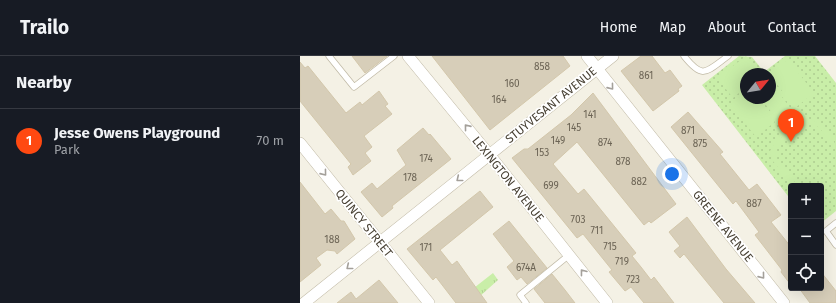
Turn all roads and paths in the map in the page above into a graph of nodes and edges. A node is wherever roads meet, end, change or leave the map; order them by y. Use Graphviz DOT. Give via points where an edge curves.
graph roads {
  1 [pos="329,56"];
  2 [pos="394,56"];
  3 [pos="408,56"];
  4 [pos="587,56"];
  5 [pos="613,56"];
  6 [pos="684,56"];
  7 [pos="728,56"];
  8 [pos="597,69"];
  9 [pos="300,143"];
  10 [pos="489,155"];
  11 [pos="836,223"];
  12 [pos="380,242"];
  13 [pos="836,245"];
  14 [pos="569,255"];
  15 [pos="304,303"];
  16 [pos="428,303"];
  17 [pos="526,303"];
  18 [pos="607,303"];
  19 [pos="784,303"];
  1 -- 2 [label="lane" via="354,87"];
  10 -- 3 [label="street, LEXINGTON AVENUE, one-way"];
  4 -- 8 [label="street, GREENE AVENUE"];
  5 -- 8 [label="street, STUYVESANT AVENUE"];
  6 -- 7 [label="lane" via="695,69 704,72"];
  8 -- 10 [label="street, STUYVESANT AVENUE"];
  8 -- 19 [label="street, GREENE AVENUE, one-way"];
  9 -- 12 [label="street, QUINCY STREET, one-way"];
  10 -- 12 [label="street, STUYVESANT AVENUE, one-way"];
  10 -- 14 [label="street, LEXINGTON AVENUE"];
  11 -- 13 [label="lane" via="826,231"];
  12 -- 15 [label="street, one-way"];
  12 -- 16 [label="street, QUINCY STREET"];
  14 -- 17 [label="lane" via="520,296"];
  18 -- 14 [label="street, LEXINGTON AVENUE, one-way"];
}
